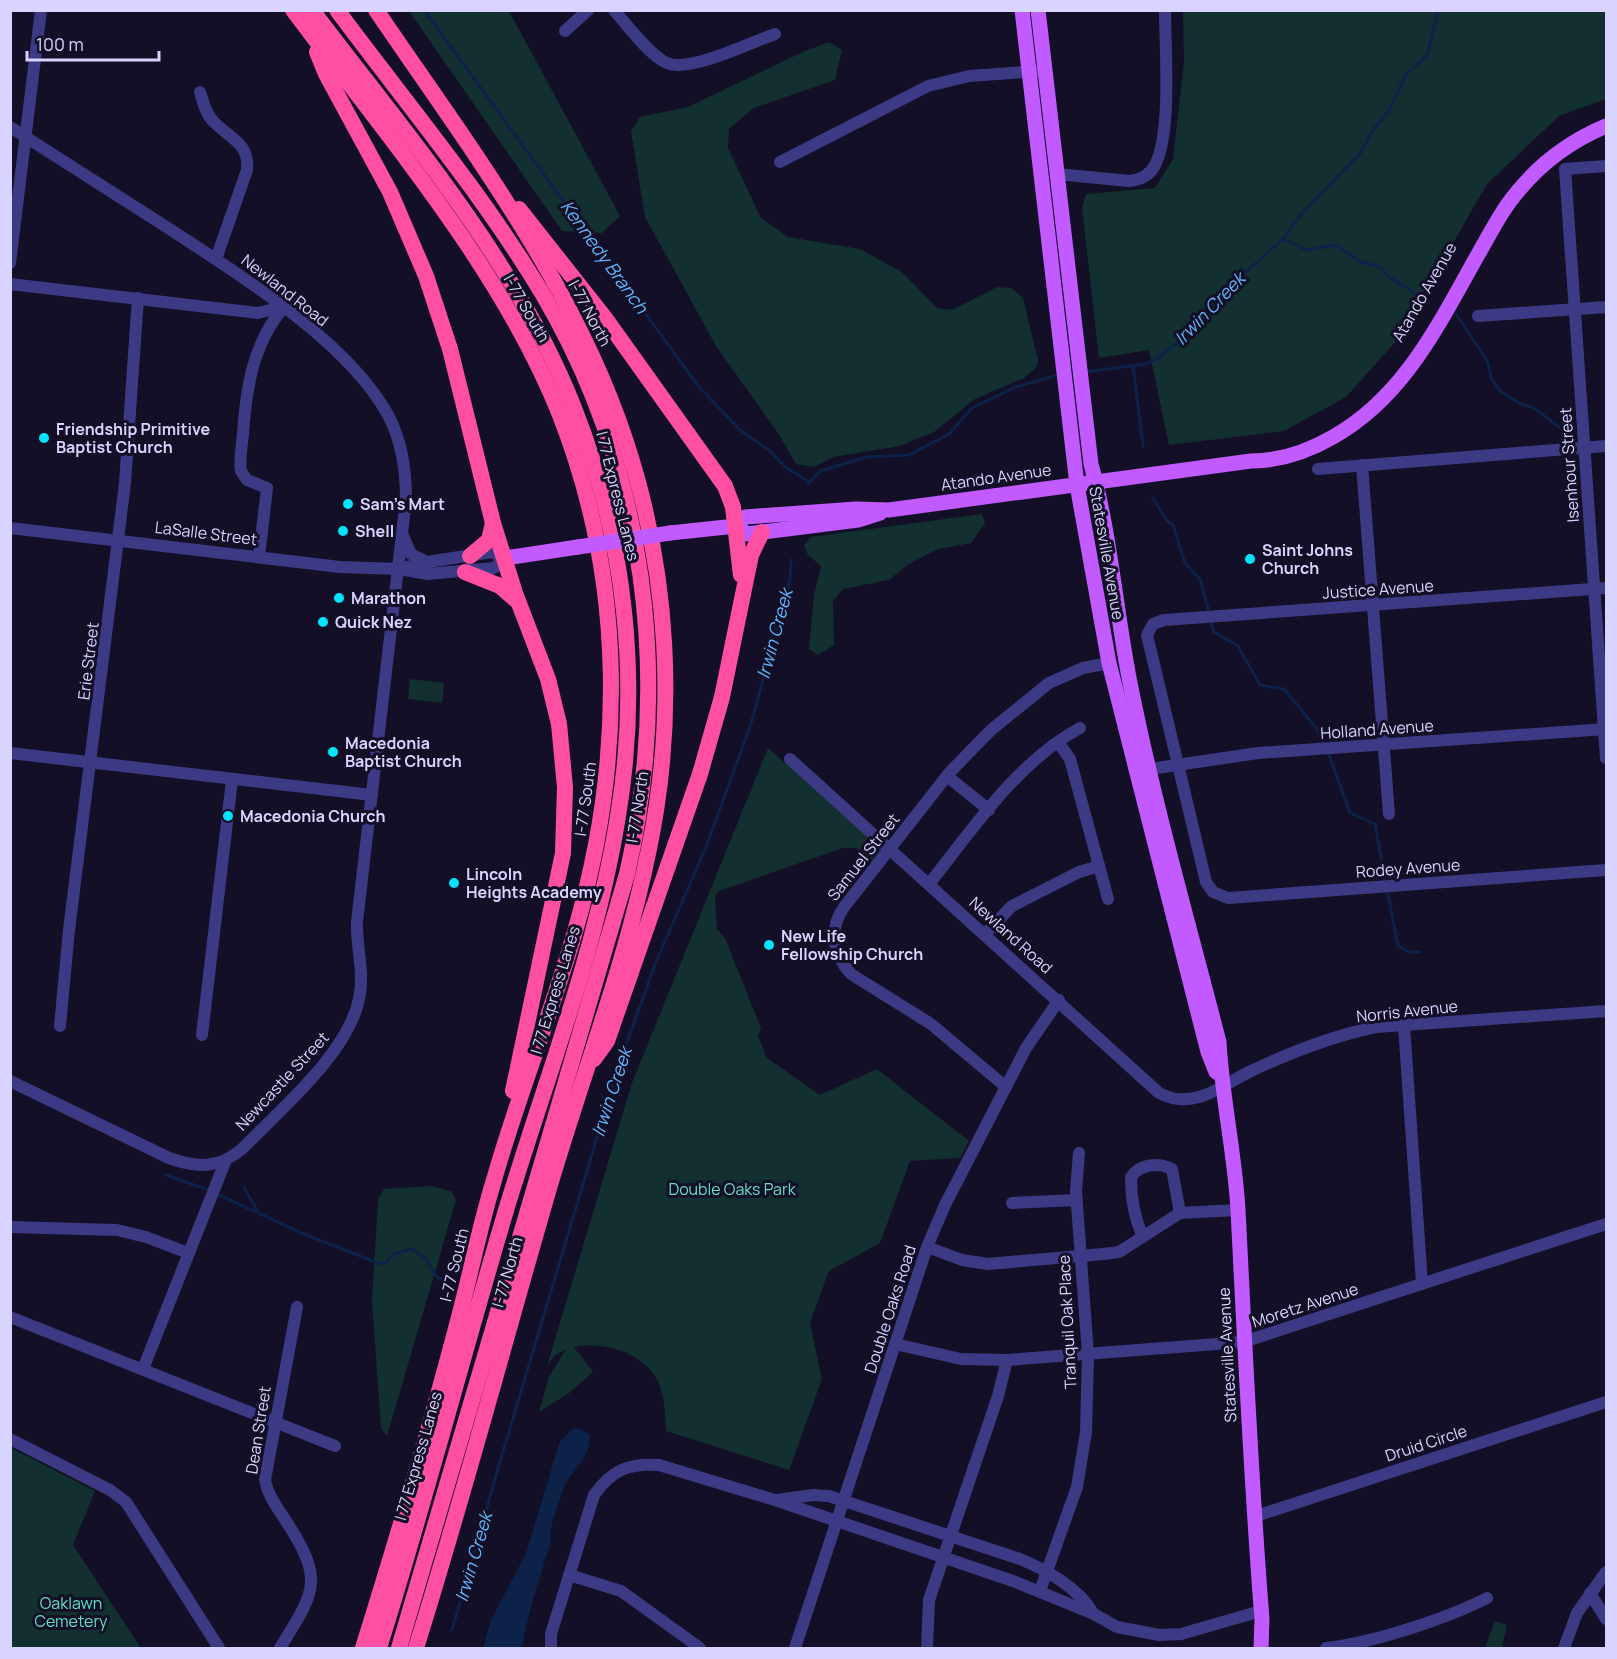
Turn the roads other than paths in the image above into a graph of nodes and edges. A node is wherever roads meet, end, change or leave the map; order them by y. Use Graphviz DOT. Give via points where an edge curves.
graph roads {
  1 [pos="41,10"];
  2 [pos="292,10"];
  3 [pos="312,10"];
  4 [pos="337,10"];
  5 [pos="376,10"];
  6 [pos="588,10"];
  7 [pos="614,10"];
  8 [pos="1022,10"];
  9 [pos="1038,10"];
  10 [pos="1165,10"];
  11 [pos="565,31"];
  12 [pos="310,34"];
  13 [pos="775,34"];
  14 [pos="1037,71"];
  15 [pos="200,92"];
  16 [pos="1606,116"];
  17 [pos="1606,126"];
  18 [pos="10,127"];
  19 [pos="25,136"];
  20 [pos="476,158"];
  21 [pos="780,162"];
  22 [pos="1606,166"];
  23 [pos="1057,174"];
  24 [pos="216,259"];
  25 [pos="10,263"];
  26 [pos="10,284"];
  27 [pos="138,298"];
  28 [pos="284,307"];
  29 [pos="1606,307"];
  30 [pos="1574,309"];
  31 [pos="1478,316"];
  32 [pos="1069,347"];
  33 [pos="1606,446"];
  34 [pos="1584,447"];
  35 [pos="1251,461"];
  36 [pos="1362,465"];
  37 [pos="1318,469"];
  38 [pos="1096,482"];
  39 [pos="1077,485"];
  40 [pos="889,510"];
  41 [pos="493,523"];
  42 [pos="736,526"];
  43 [pos="10,528"];
  44 [pos="762,532"];
  45 [pos="403,535"];
  46 [pos="118,540"];
  47 [pos="259,557"];
  48 [pos="505,558"];
  49 [pos="427,562"];
  50 [pos="468,564"];
  51 [pos="399,569"];
  52 [pos="743,586"];
  53 [pos="1600,588"];
  54 [pos="518,602"];
  55 [pos="1373,605"];
  56 [pos="1109,663"];
  57 [pos="1080,728"];
  58 [pos="1605,729"];
  59 [pos="1058,742"];
  60 [pos="1384,745"];
  61 [pos="10,753"];
  62 [pos="1606,758"];
  63 [pos="790,759"];
  64 [pos="92,763"];
  65 [pos="1178,764"];
  66 [pos="1150,769"];
  67 [pos="947,776"];
  68 [pos="232,780"];
  69 [pos="372,795"];
  70 [pos="989,810"];
  71 [pos="1389,814"];
  72 [pos="890,848"];
  73 [pos="1099,866"];
  74 [pos="1606,870"];
  75 [pos="929,884"];
  76 [pos="1108,899"];
  77 [pos="985,934"];
  78 [pos="1059,1000"];
  79 [pos="1606,1011"];
  80 [pos="60,1026"];
  81 [pos="1404,1026"];
  82 [pos="202,1035"];
  83 [pos="586,1069"];
  84 [pos="10,1081"];
  85 [pos="1006,1086"];
  86 [pos="1222,1089"];
  87 [pos="1079,1153"];
  88 [pos="225,1162"];
  89 [pos="494,1180"];
  90 [pos="1076,1200"];
  91 [pos="1012,1203"];
  92 [pos="1238,1210"];
  93 [pos="1180,1213"];
  94 [pos="1606,1224"];
  95 [pos="10,1227"];
  96 [pos="1143,1237"];
  97 [pos="927,1247"];
  98 [pos="188,1253"];
  99 [pos="1080,1256"];
  100 [pos="1422,1284"];
  101 [pos="297,1306"];
  102 [pos="10,1317"];
  103 [pos="1243,1342"];
  104 [pos="895,1344"];
  105 [pos="1088,1355"];
  106 [pos="1007,1360"];
  107 [pos="142,1369"];
  108 [pos="1606,1402"];
  109 [pos="274,1422"];
  110 [pos="10,1439"];
  111 [pos="335,1446"];
  112 [pos="775,1500"];
  113 [pos="845,1500"];
  114 [pos="1256,1516"];
  115 [pos="837,1522"];
  116 [pos="950,1536"];
  117 [pos="943,1557"];
  118 [pos="1046,1572"];
  119 [pos="1606,1572"];
  120 [pos="569,1575"];
  121 [pos="1040,1591"];
  122 [pos="1590,1593"];
  123 [pos="1487,1598"];
  124 [pos="1094,1614"];
  125 [pos="1262,1615"];
  126 [pos="1606,1619"];
  127 [pos="219,1648"];
  128 [pos="280,1648"];
  129 [pos="363,1648"];
  130 [pos="379,1648"];
  131 [pos="399,1648"];
  132 [pos="416,1648"];
  133 [pos="551,1648"];
  134 [pos="700,1648"];
  135 [pos="795,1648"];
  136 [pos="927,1648"];
  137 [pos="1261,1648"];
  138 [pos="1270,1648"];
  139 [pos="1326,1648"];
  140 [pos="1564,1648"];
  1 -- 19 [label="street"];
  2 -- 12 [label="highway, I-77 South"];
  3 -- 130 [label="highway, I 77 Express Lanes" via="489,249 555,363 581,427 605,506 621,586 628,654 624,771 601,899"];
  4 -- 131 [label="highway, I 77 Express Lanes" via="506,238 564,333 593,397 624,489 640,567 649,653 645,774 625,884"];
  5 -- 20 [label="highway, I-77 North"];
  6 -- 11 [label="street"];
  7 -- 13 [label="street" via="661,60 676,66 708,59"];
  8 -- 14 [label="main road, Statesville Avenue"];
  9 -- 14 [label="main road, Statesville Avenue"];
  10 -- 23 [label="street" via="1164,124 1155,166 1138,180 1129,181"];
  12 -- 41 [label="highway" via="326,74 390,192 426,276 454,365"];
  12 -- 89 [label="highway, I-77 South" via="458,233 515,322 566,433 602,565 612,677 610,747 602,816 568,954"];
  14 -- 21 [label="street" via="975,76 928,86"];
  14 -- 23 [label="main road, Statesville Avenue"];
  14 -- 32 [label="main road, Statesville Avenue"];
  15 -- 24 [label="street" via="208,115 240,143 247,159 247,170"];
  16 -- 35 [label="main road, Atando Avenue" via="1559,141 1513,182 1413,348 1379,390 1331,428"];
  17 -- 35 [label="main road, Atando Avenue" via="1556,154 1514,196 1421,353 1386,397 1353,424 1317,445 1276,461"];
  18 -- 19 [label="street, Newland Road"];
  19 -- 24 [label="street, Newland Road"];
  19 -- 25 [label="street"];
  20 -- 42 [label="highway" via="558,256 653,383 728,490"];
  20 -- 83 [label="highway, I-77 North" via="556,286 599,369 635,470 659,589 666,701 658,800 635,908"];
  22 -- 30 [label="street, Isenhour Street" via="1565,169"];
  23 -- 32 [label="main road, Statesville Avenue"];
  24 -- 28 [label="street, Newland Road"];
  26 -- 27 [label="street"];
  27 -- 28 [label="street" via="258,313"];
  27 -- 46 [label="street, Erie Street"];
  28 -- 45 [label="street, Newland Road" via="357,373 389,416 405,467"];
  28 -- 47 [label="street" via="269,324 250,374 245,404 241,471 247,480 267,488"];
  29 -- 30 [label="street"];
  30 -- 31 [label="street"];
  30 -- 34 [label="street, Isenhour Street"];
  32 -- 38 [label="main road, Statesville Avenue" via="1083,394"];
  32 -- 39 [label="main road, Statesville Avenue" via="1067,396"];
  33 -- 34 [label="street"];
  34 -- 36 [label="street"];
  34 -- 53 [label="street, Isenhour Street"];
  35 -- 38 [label="main road, Atando Avenue"];
  36 -- 37 [label="street"];
  36 -- 55 [label="street"];
  38 -- 39 [label="main road, Atando Avenue"];
  38 -- 66 [label="main road, Statesville Avenue" via="1121,639"];
  39 -- 40 [label="main road, Atando Avenue"];
  39 -- 56 [label="main road, Statesville Avenue"];
  40 -- 42 [label="main road, Atando Avenue" via="745,517"];
  40 -- 44 [label="main road, Atando Avenue" via="858,520"];
  41 -- 48 [label="highway"];
  41 -- 50 [label="highway" via="489,540"];
  42 -- 44 [label="main road, Atando Avenue" via="747,534"];
  42 -- 48 [label="main road, LaSalle Street, bridge"];
  42 -- 52 [label="highway"];
  43 -- 46 [label="street, LaSalle Street"];
  44 -- 52 [label="highway" via="752,549"];
  45 -- 49 [label="street" via="411,554"];
  45 -- 51 [label="street, Newland Road"];
  46 -- 47 [label="street, LaSalle Street"];
  46 -- 64 [label="street, Erie Street"];
  47 -- 51 [label="street, LaSalle Street"];
  48 -- 50 [label="street, LaSalle Street" via="494,568"];
  48 -- 54 [label="highway"];
  49 -- 50 [label="street, LaSalle Street"];
  49 -- 51 [label="street, LaSalle Street"];
  50 -- 51 [label="street, LaSalle Street" via="428,574"];
  50 -- 54 [label="highway"];
  51 -- 69 [label="street, Newcastle Street"];
  52 -- 83 [label="highway" via="735,642 697,783 608,1041"];
  53 -- 55 [label="street, Justice Avenue"];
  53 -- 58 [label="street, Isenhour Street"];
  54 -- 89 [label="highway" via="548,679 559,724 565,834"];
  55 -- 60 [label="street"];
  55 -- 65 [label="street, Justice Avenue" via="1164,620 1153,624 1147,635 1148,643"];
  56 -- 67 [label="street, Samuel Street" via="1083,668 1034,693"];
  56 -- 86 [label="main road, Statesville Avenue" via="1206,1042"];
  57 -- 59 [label="street"];
  58 -- 60 [label="street, Holland Avenue"];
  58 -- 62 [label="street, Isenhour Street"];
  59 -- 70 [label="street" via="1017,777"];
  59 -- 73 [label="street" via="1070,759"];
  60 -- 65 [label="street, Holland Avenue" via="1258,753"];
  60 -- 71 [label="street"];
  61 -- 64 [label="street"];
  63 -- 72 [label="street, Newland Road"];
  64 -- 68 [label="street"];
  64 -- 80 [label="street, Erie Street"];
  65 -- 66 [label="street, Holland Avenue"];
  65 -- 74 [label="street, Rodey Avenue" via="1206,882 1213,892 1228,898"];
  66 -- 86 [label="main road, Statesville Avenue" via="1219,1042"];
  67 -- 70 [label="street"];
  67 -- 72 [label="street, Samuel Street"];
  68 -- 69 [label="street"];
  68 -- 82 [label="street"];
  69 -- 88 [label="street, Newcastle Street" via="357,921 361,984 351,1026 336,1049 288,1102"];
  70 -- 75 [label="street"];
  72 -- 75 [label="street, Newland Road"];
  72 -- 85 [label="street, Samuel Street" via="838,917 834,938 837,955 851,974 931,1024"];
  73 -- 76 [label="street"];
  73 -- 77 [label="street" via="1012,906"];
  75 -- 77 [label="street, Newland Road"];
  77 -- 78 [label="street, Newland Road"];
  78 -- 85 [label="street, Double Oaks Road" via="1031,1038"];
  78 -- 86 [label="street, Newland Road" via="1159,1093 1184,1100"];
  79 -- 81 [label="street, Norris Avenue"];
  81 -- 86 [label="street, Norris Avenue" via="1376,1027 1323,1041 1247,1073"];
  81 -- 100 [label="street"];
  83 -- 132 [label="highway, I-77 North"];
  84 -- 88 [label="street" via="169,1158 200,1166"];
  85 -- 97 [label="street, Double Oaks Road"];
  86 -- 92 [label="main road, Statesville Avenue"];
  87 -- 90 [label="street, Tranquil Oak Place"];
  88 -- 98 [label="street"];
  89 -- 129 [label="highway, I-77 South" via="436,1404"];
  90 -- 91 [label="street"];
  90 -- 99 [label="street, Tranquil Oak Place"];
  92 -- 93 [label="street"];
  92 -- 103 [label="main road, Statesville Avenue"];
  93 -- 96 [label="street"];
  93 -- 96 [label="street" via="1172,1169 1158,1164 1138,1169 1131,1177 1131,1196"];
  94 -- 100 [label="street, Moretz Avenue"];
  95 -- 98 [label="street" via="117,1230"];
  96 -- 99 [label="street" via="1119,1252"];
  97 -- 99 [label="street" via="962,1260 988,1264"];
  97 -- 104 [label="street, Double Oaks Road"];
  98 -- 107 [label="street"];
  99 -- 105 [label="street, Tranquil Oak Place"];
  100 -- 103 [label="street, Moretz Avenue"];
  101 -- 109 [label="street, Dean Street"];
  102 -- 107 [label="street"];
  103 -- 105 [label="street, Moretz Avenue"];
  103 -- 114 [label="main road, Statesville Avenue"];
  104 -- 106 [label="street, Moretz Avenue" via="961,1359"];
  104 -- 113 [label="street, Double Oaks Road"];
  105 -- 106 [label="street, Moretz Avenue"];
  105 -- 118 [label="street, Tranquil Oak Place" via="1088,1410 1082,1463"];
  106 -- 116 [label="street"];
  107 -- 109 [label="street"];
  108 -- 114 [label="street, Druid Circle"];
  109 -- 111 [label="street"];
  109 -- 128 [label="street, Dean Street" via="265,1470 267,1490 304,1548 312,1573 307,1603"];
  110 -- 127 [label="street" via="126,1502"];
  112 -- 113 [label="street" via="813,1495"];
  112 -- 115 [label="street"];
  112 -- 120 [label="street" via="659,1465 639,1464 607,1478 594,1495"];
  113 -- 115 [label="street, Double Oaks Road"];
  113 -- 116 [label="street"];
  114 -- 125 [label="main road, Statesville Avenue"];
  115 -- 117 [label="street"];
  115 -- 135 [label="street, Double Oaks Road"];
  116 -- 117 [label="street"];
  116 -- 118 [label="street"];
  117 -- 121 [label="street"];
  117 -- 136 [label="street" via="929,1600"];
  118 -- 121 [label="street, Tranquil Oak Place"];
  118 -- 124 [label="street" via="1082,1598"];
  119 -- 122 [label="street"];
  120 -- 133 [label="street" via="551,1634"];
  120 -- 134 [label="street" via="621,1591"];
  121 -- 124 [label="street"];
  122 -- 126 [label="street"];
  122 -- 140 [label="street" via="1577,1613"];
  123 -- 139 [label="street" via="1373,1639"];
  124 -- 125 [label="street" via="1117,1627 1159,1635"];
  125 -- 137 [label="main road, Statesville Avenue"];
  125 -- 138 [label="main road, Statesville Avenue"];
}
